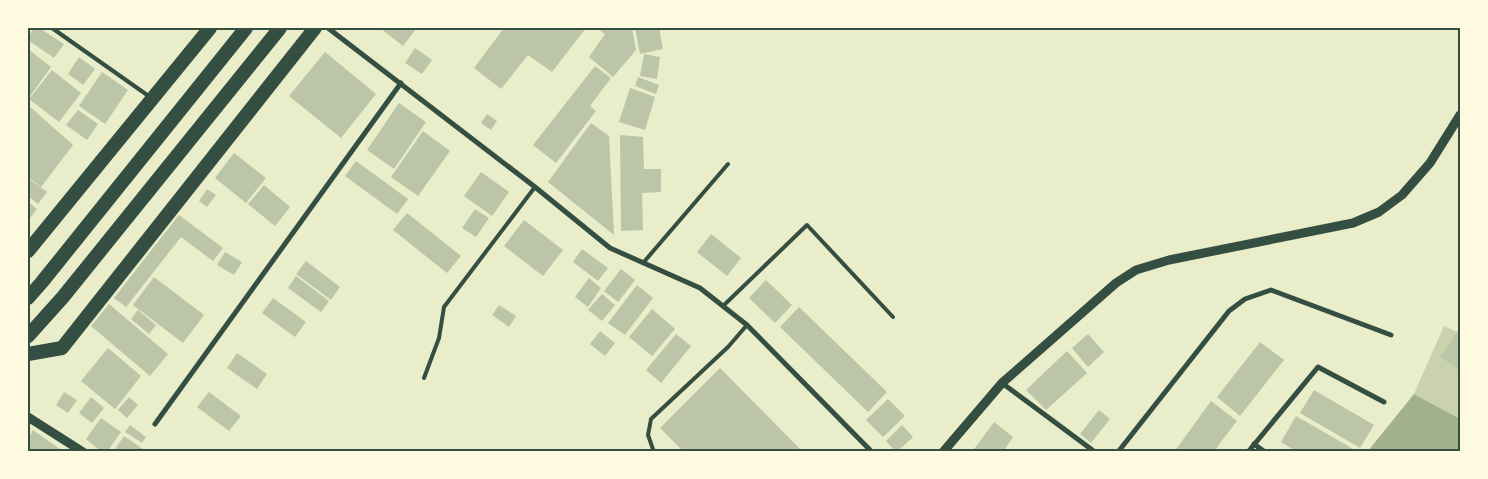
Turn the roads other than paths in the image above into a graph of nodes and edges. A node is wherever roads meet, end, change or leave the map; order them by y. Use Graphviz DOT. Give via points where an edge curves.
graph roads {
  1 [pos="52,28"];
  2 [pos="210,28"];
  3 [pos="246,28"];
  4 [pos="280,28"];
  5 [pos="315,28"];
  6 [pos="328,28"];
  7 [pos="401,83"];
  8 [pos="152,98"];
  9 [pos="1460,115"];
  10 [pos="728,164"];
  11 [pos="535,187"];
  12 [pos="28,251"];
  13 [pos="643,263"];
  14 [pos="28,298"];
  15 [pos="723,306"];
  16 [pos="893,317"];
  17 [pos="747,325"];
  18 [pos="1391,335"];
  19 [pos="28,336"];
  20 [pos="28,354"];
  21 [pos="424,378"];
  22 [pos="1002,383"];
  23 [pos="1384,402"];
  24 [pos="28,417"];
  25 [pos="155,424"];
  26 [pos="1254,444"];
  27 [pos="83,452"];
  28 [pos="654,452"];
  29 [pos="872,452"];
  30 [pos="943,452"];
  31 [pos="1095,452"];
  32 [pos="1118,452"];
  33 [pos="1248,452"];
  34 [pos="1265,452"];
  1 -- 8 [label="lane"];
  2 -- 8 [label="highway"];
  3 -- 14 [label="highway"];
  4 -- 19 [label="highway"];
  5 -- 20 [label="highway" via="62,348"];
  6 -- 7 [label="street"];
  7 -- 11 [label="street"];
  7 -- 25 [label="street"];
  8 -- 12 [label="highway"];
  9 -- 22 [label="street" via="1430,163 1402,195 1379,212 1353,223 1169,260 1136,270 1116,283"];
  10 -- 13 [label="lane"];
  11 -- 13 [label="street" via="610,248"];
  11 -- 21 [label="lane" via="444,307 439,338"];
  13 -- 15 [label="street" via="700,288"];
  15 -- 16 [label="lane" via="807,225"];
  15 -- 17 [label="street"];
  17 -- 28 [label="lane" via="651,419 648,435"];
  17 -- 29 [label="street"];
  18 -- 32 [label="street" via="1271,290 1245,299 1229,311"];
  22 -- 30 [label="street"];
  22 -- 31 [label="street"];
  23 -- 26 [label="street" via="1318,367"];
  24 -- 27 [label="street"];
  26 -- 33 [label="street"];
  26 -- 34 [label="street"];
}
